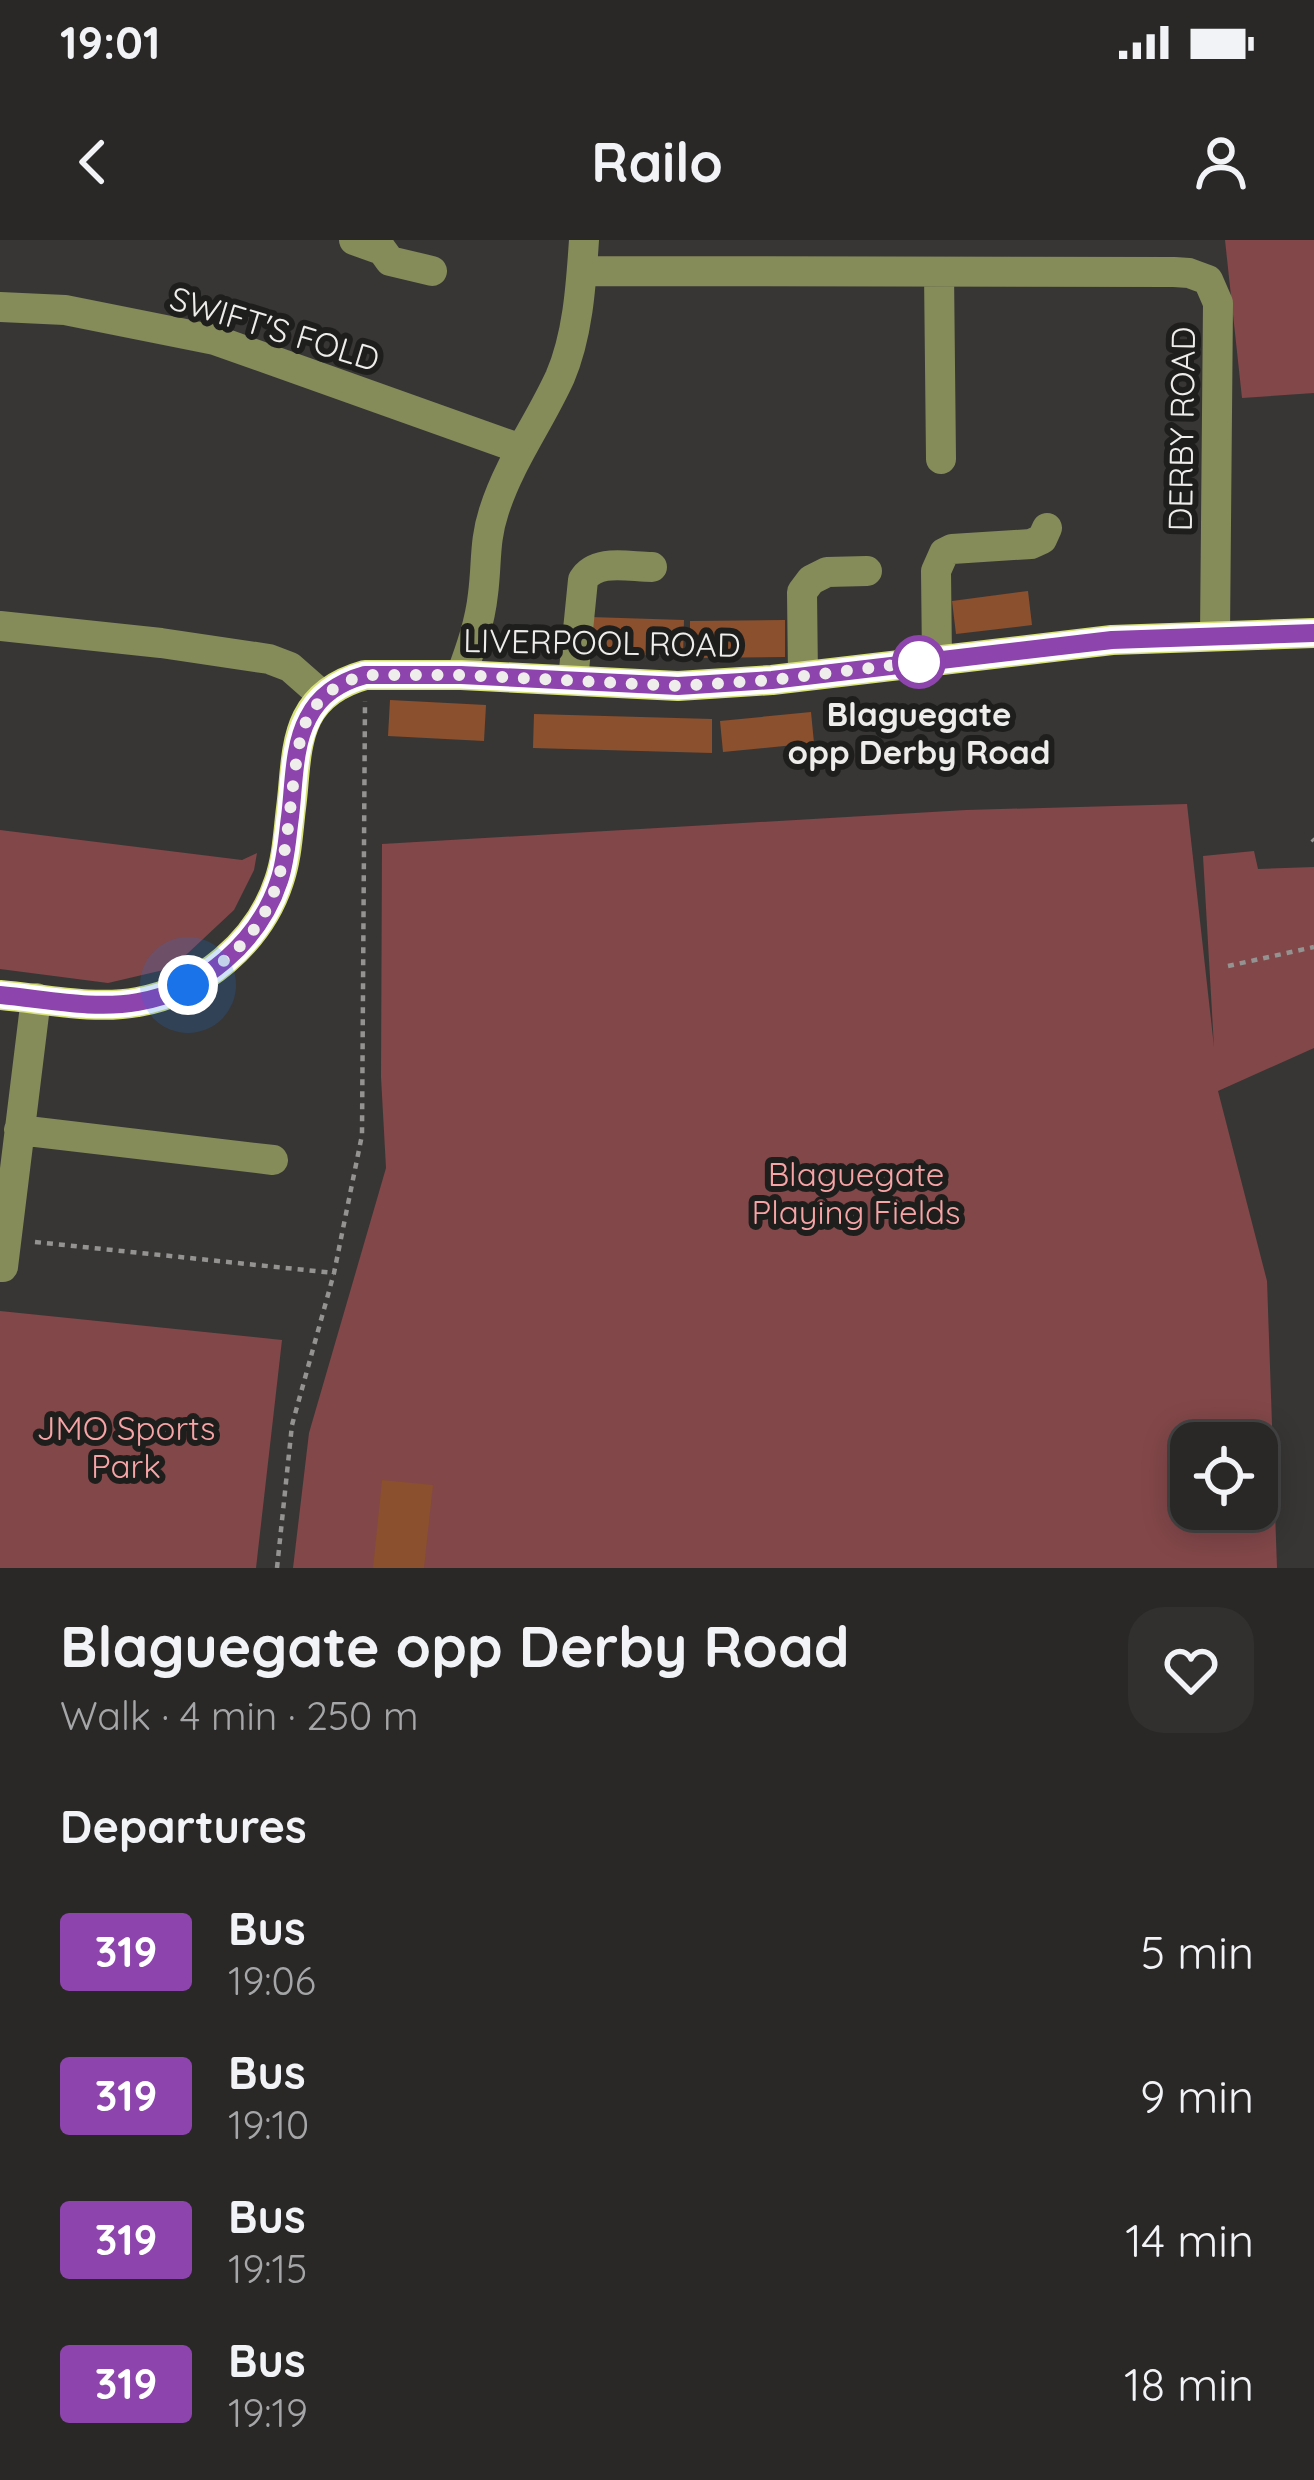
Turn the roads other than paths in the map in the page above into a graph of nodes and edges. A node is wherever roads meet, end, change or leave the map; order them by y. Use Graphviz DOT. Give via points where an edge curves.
graph roads {
  1 [pos="354,240"];
  2 [pos="583,256"];
  3 [pos="432,271"];
  4 [pos="939,272"];
  5 [pos="0,307"];
  6 [pos="932,447"];
  7 [pos="521,448"];
  8 [pos="1047,528"];
  9 [pos="652,567"];
  10 [pos="866,571"];
  11 [pos="0,626"];
  12 [pos="1314,633"];
  13 [pos="1215,635"];
  14 [pos="938,660"];
  15 [pos="461,675"];
  16 [pos="803,676"];
  17 [pos="573,680"];
  18 [pos="323,696"];
  19 [pos="0,994"];
  20 [pos="36,998"];
  21 [pos="19,1130"];
  22 [pos="273,1160"];
  23 [pos="3,1253"];
  1 -- 3 [label="street" via="390,261"];
  2 -- 4 [label="street, DERBY ROAD"];
  2 -- 7 [label="street" via="570,349"];
  4 -- 6 [label="street"];
  4 -- 13 [label="street, DERBY ROAD" via="1174,272 1208,280 1218,303"];
  5 -- 7 [label="street, SWIFT'S FOLD" via="65,310 214,340"];
  7 -- 15 [label="street" via="492,516 476,634"];
  8 -- 14 [label="street" via="1031,544 944,553"];
  9 -- 17 [label="street" via="588,571"];
  10 -- 16 [label="street" via="826,572 802,592"];
  11 -- 18 [label="street" via="268,659"];
  12 -- 13 [label="main road, LIVERPOOL ROAD"];
  13 -- 14 [label="main road, LIVERPOOL ROAD"];
  14 -- 16 [label="main road, LIVERPOOL ROAD"];
  15 -- 17 [label="main road, LIVERPOOL ROAD"];
  15 -- 18 [label="main road, LIVERPOOL ROAD" via="365,675"];
  16 -- 17 [label="main road, LIVERPOOL ROAD" via="678,686"];
  18 -- 20 [label="main road" via="302,731 279,883 237,950 188,985 140,1002"];
  19 -- 20 [label="main road"];
  20 -- 21 [label="street"];
  21 -- 22 [label="street"];
  21 -- 23 [label="street"];
}
